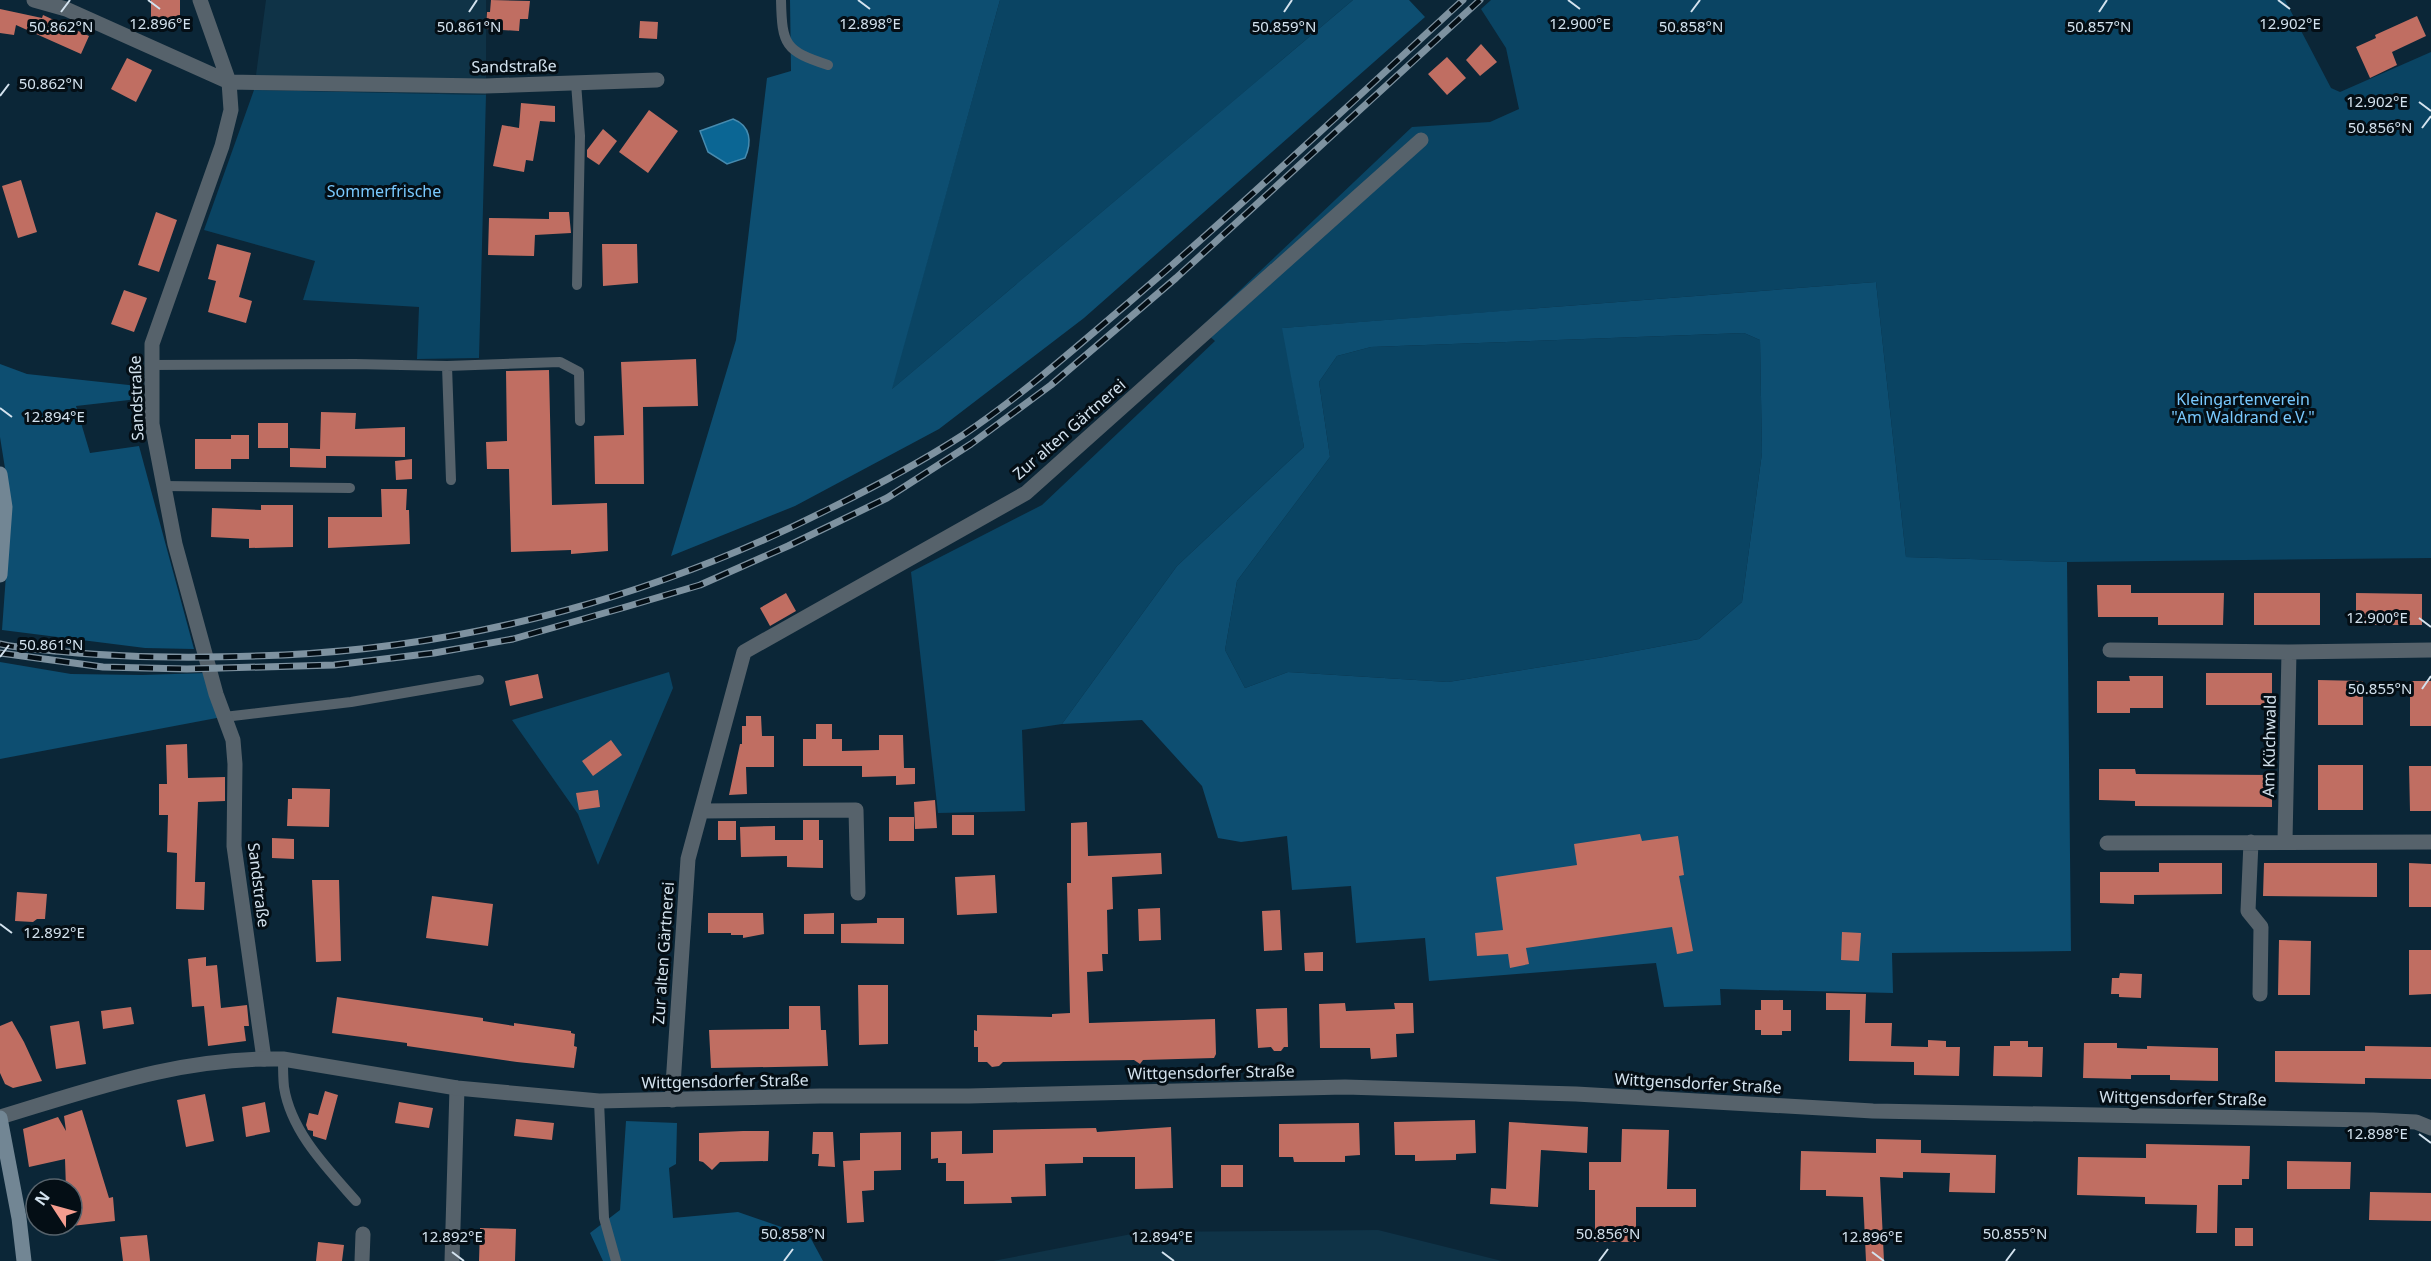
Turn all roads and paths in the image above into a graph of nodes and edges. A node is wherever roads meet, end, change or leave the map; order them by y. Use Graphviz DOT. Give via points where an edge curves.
graph roads {
  1 [pos="200,0"];
  2 [pos="781,0"];
  3 [pos="40,1"];
  4 [pos="828,65"];
  5 [pos="657,80"];
  6 [pos="228,82"];
  7 [pos="576,82"];
  8 [pos="1421,140"];
  9 [pos="577,285"];
  10 [pos="150,365"];
  11 [pos="447,366"];
  12 [pos="580,421"];
  13 [pos="0,474"];
  14 [pos="451,480"];
  15 [pos="163,486"];
  16 [pos="350,488"];
  17 [pos="0,575"];
  18 [pos="2110,650"];
  19 [pos="2431,650"];
  20 [pos="2289,652"];
  21 [pos="479,680"];
  22 [pos="224,717"];
  23 [pos="702,811"];
  24 [pos="2285,841"];
  25 [pos="2251,842"];
  26 [pos="2431,842"];
  27 [pos="2107,843"];
  28 [pos="858,893"];
  29 [pos="2260,994"];
  30 [pos="264,1059"];
  31 [pos="283,1059"];
  32 [pos="457,1088"];
  33 [pos="672,1100"];
  34 [pos="598,1101"];
  35 [pos="0,1117"];
  36 [pos="2431,1128"];
  37 [pos="356,1201"];
  38 [pos="363,1234"];
  39 [pos="24,1261"];
  40 [pos="362,1261"];
  41 [pos="452,1261"];
  42 [pos="616,1261"];
  1 -- 6 [label="street, Sandstraße"];
  2 -- 4 [label="lane" via="782,30 788,44 798,55"];
  3 -- 6 [label="street, Sandstraße"];
  5 -- 7 [label="street, Sandstraße"];
  6 -- 7 [label="street, Sandstraße" via="485,86"];
  6 -- 10 [label="street, Sandstraße" via="231,110 222,146 152,344"];
  7 -- 9 [label="lane" via="580,136"];
  8 -- 23 [label="street, Zur alten Gärtnerei" via="1026,493 744,652"];
  10 -- 11 [label="lane"];
  10 -- 15 [label="street, Sandstraße" via="152,424"];
  11 -- 12 [label="lane" via="560,362 579,372"];
  11 -- 14 [label="lane"];
  13 -- 17 [label="main road" via="5,507"];
  15 -- 16 [label="lane"];
  15 -- 22 [label="street, Sandstraße" via="175,544"];
  18 -- 20 [label="street"];
  19 -- 20 [label="street"];
  20 -- 24 [label="street, Am Küchwald"];
  21 -- 22 [label="lane" via="351,702"];
  22 -- 30 [label="street, Sandstraße" via="233,740 234,846"];
  23 -- 28 [label="street" via="856,810"];
  23 -- 33 [label="street, Zur alten Gärtnerei" via="688,859"];
  24 -- 25 [label="street"];
  24 -- 26 [label="street"];
  25 -- 27 [label="street"];
  25 -- 29 [label="street" via="2248,911 2261,927"];
  30 -- 31 [label="street, Wittgensdorfer Straße"];
  30 -- 35 [label="street, Wittgensdorfer Straße" via="204,1062 141,1074"];
  31 -- 32 [label="street, Wittgensdorfer Straße"];
  31 -- 37 [label="lane" via="284,1089 296,1124 323,1164"];
  32 -- 34 [label="street, Wittgensdorfer Straße"];
  32 -- 41 [label="street"];
  33 -- 34 [label="street, Wittgensdorfer Straße"];
  33 -- 36 [label="street, Wittgensdorfer Straße" via="1345,1087 1576,1094 1873,1111 2373,1120 2416,1122"];
  34 -- 42 [label="lane" via="604,1218"];
  35 -- 39 [label="main road"];
  38 -- 40 [label="street"];
}
